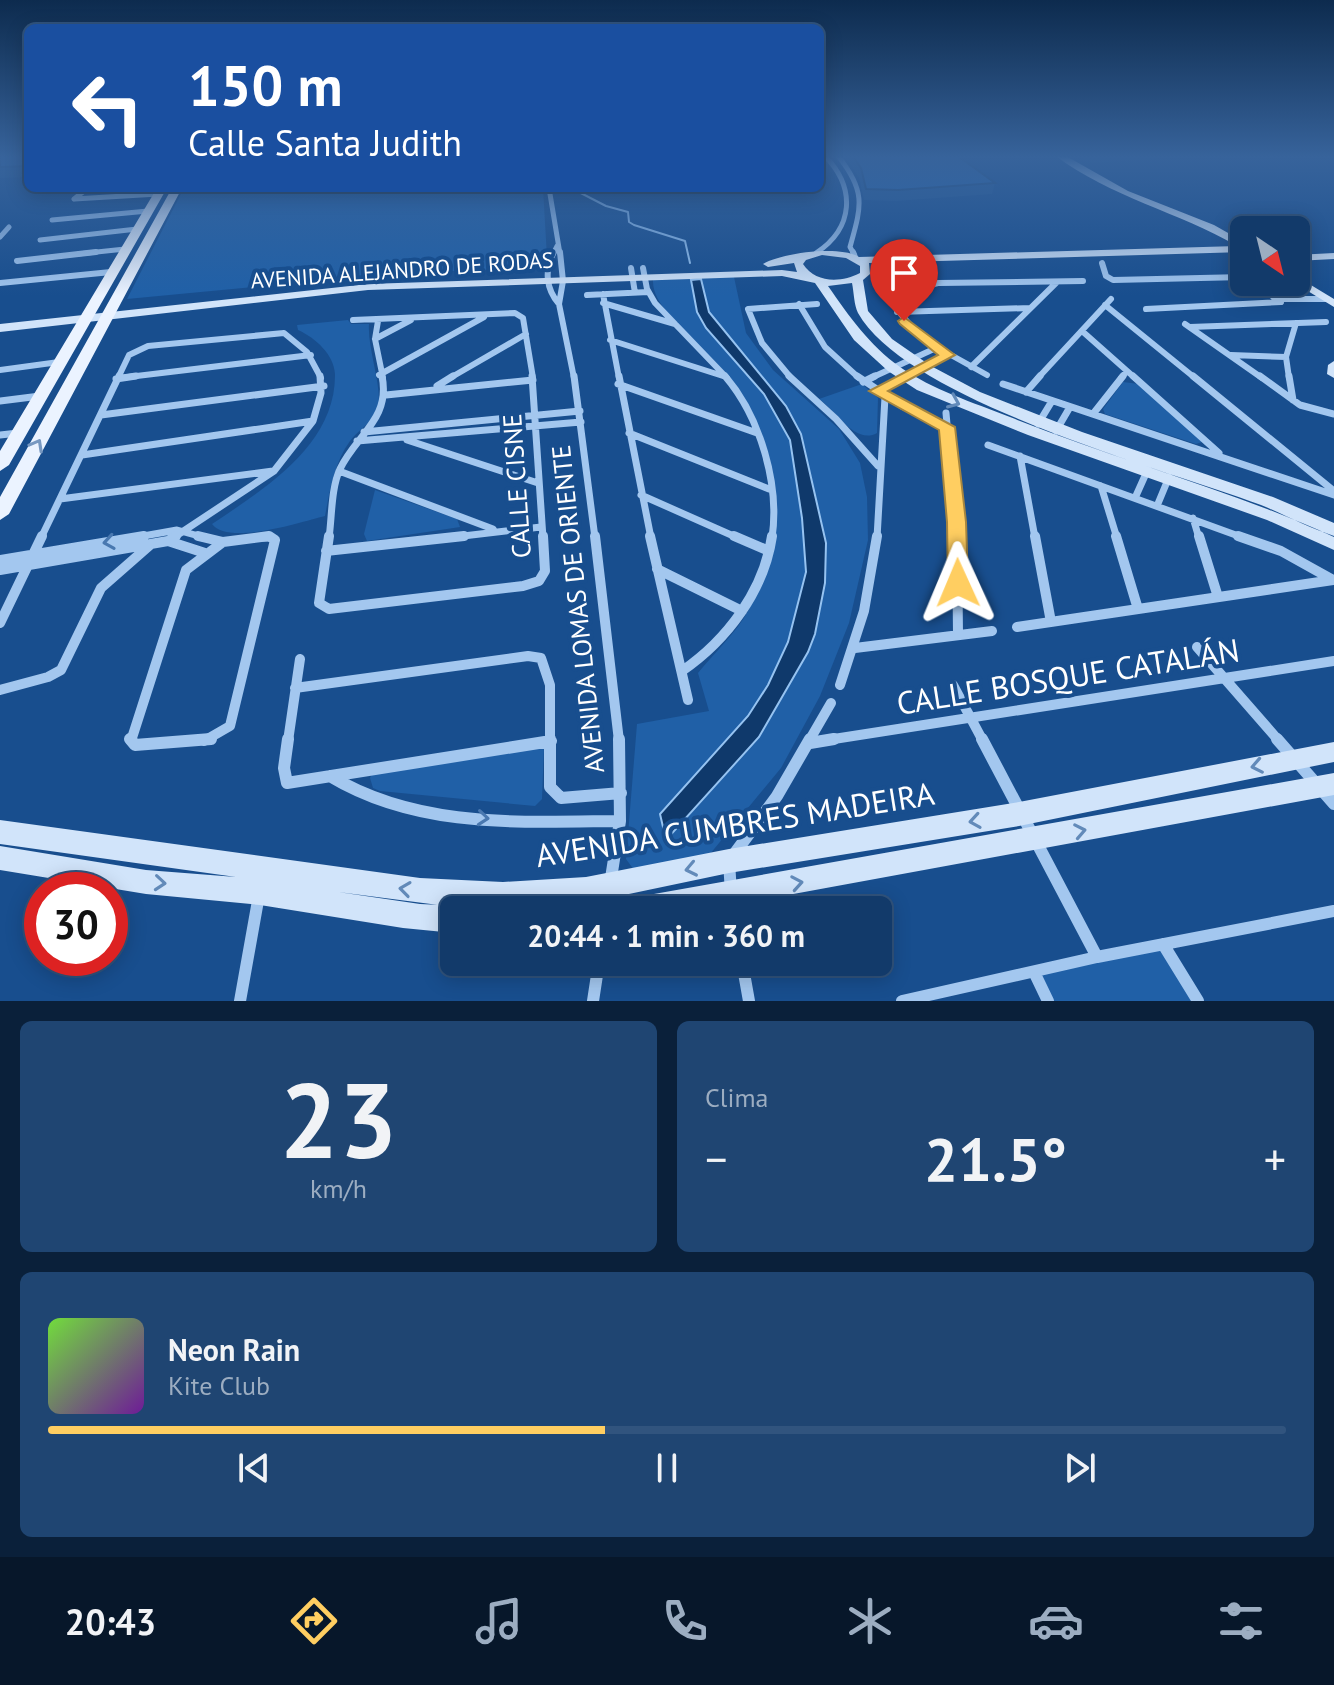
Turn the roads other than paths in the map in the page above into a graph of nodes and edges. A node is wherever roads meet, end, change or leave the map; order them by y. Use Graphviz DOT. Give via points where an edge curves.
graph roads {
  1 [pos="153,203"];
  2 [pos="169,203"];
  3 [pos="551,203"];
  4 [pos="846,203"];
  5 [pos="858,203"];
  6 [pos="1150,203"];
  7 [pos="1161,203"];
  8 [pos="148,211"];
  9 [pos="52,220"];
  10 [pos="847,221"];
  11 [pos="859,222"];
  12 [pos="9,227"];
  13 [pos="137,229"];
  14 [pos="1230,231"];
  15 [pos="0,237"];
  16 [pos="1230,239"];
  17 [pos="40,240"];
  18 [pos="557,246"];
  19 [pos="1334,247"];
  20 [pos="1310,248"];
  21 [pos="125,249"];
  22 [pos="1230,249"];
  23 [pos="816,253"];
  24 [pos="1052,256"];
  25 [pos="1334,256"];
  26 [pos="1310,257"];
  27 [pos="802,258"];
  28 [pos="857,258"];
  29 [pos="1230,259"];
  30 [pos="17,261"];
  31 [pos="1102,263"];
  32 [pos="1061,264"];
  33 [pos="111,272"];
  34 [pos="638,272"];
  35 [pos="547,275"];
  36 [pos="562,275"];
  37 [pos="861,277"];
  38 [pos="1230,277"];
  39 [pos="814,278"];
  40 [pos="1083,281"];
  41 [pos="1057,282"];
  42 [pos="1310,282"];
  43 [pos="0,283"];
  44 [pos="1310,287"];
  45 [pos="648,292"];
  46 [pos="635,293"];
  47 [pos="587,295"];
  48 [pos="1275,297"];
  49 [pos="1329,298"];
  50 [pos="603,299"];
  51 [pos="559,304"];
  52 [pos="799,304"];
  53 [pos="817,304"];
  54 [pos="1030,308"];
  55 [pos="1146,309"];
  56 [pos="111,310"];
  57 [pos="897,312"];
  58 [pos="86,313"];
  59 [pos="488,315"];
  60 [pos="415,318"];
  61 [pos="0,319"];
  62 [pos="353,320"];
  63 [pos="378,321"];
  64 [pos="1326,322"];
  65 [pos="1296,323"];
  66 [pos="676,324"];
  67 [pos="0,328"];
  68 [pos="1082,331"];
  69 [pos="526,334"];
  70 [pos="375,339"];
  71 [pos="610,340"];
  72 [pos="936,348"];
  73 [pos="311,355"];
  74 [pos="947,355"];
  75 [pos="1228,355"];
  76 [pos="1286,357"];
  77 [pos="59,362"];
  78 [pos="918,363"];
  79 [pos="1334,365"];
  80 [pos="971,367"];
  81 [pos="0,370"];
  82 [pos="1127,371"];
  83 [pos="899,372"];
  84 [pos="1334,374"];
  85 [pos="379,375"];
  86 [pos="987,375"];
  87 [pos="725,377"];
  88 [pos="116,379"];
  89 [pos="533,380"];
  90 [pos="863,382"];
  91 [pos="618,384"];
  92 [pos="1003,384"];
  93 [pos="324,386"];
  94 [pos="434,388"];
  95 [pos="1026,392"];
  96 [pos="881,394"];
  97 [pos="386,395"];
  98 [pos="40,396"];
  99 [pos="0,401"];
  100 [pos="1052,401"];
  101 [pos="1297,402"];
  102 [pos="1070,407"];
  103 [pos="1334,411"];
  104 [pos="946,413"];
  105 [pos="1093,414"];
  106 [pos="101,415"];
  107 [pos="581,417"];
  108 [pos="313,421"];
  109 [pos="534,421"];
  110 [pos="947,427"];
  111 [pos="1036,427"];
  112 [pos="364,432"];
  113 [pos="19,433"];
  114 [pos="629,433"];
  115 [pos="757,433"];
  116 [pos="1055,433"];
  117 [pos="0,435"];
  118 [pos="402,438"];
  119 [pos="357,441"];
  120 [pos="988,445"];
  121 [pos="82,455"];
  122 [pos="1020,456"];
  123 [pos="1223,456"];
  124 [pos="0,465"];
  125 [pos="878,466"];
  126 [pos="1149,466"];
  127 [pos="274,471"];
  128 [pos="339,471"];
  129 [pos="1170,474"];
  130 [pos="538,483"];
  131 [pos="1101,486"];
  132 [pos="769,489"];
  133 [pos="1334,493"];
  134 [pos="641,495"];
  135 [pos="1135,498"];
  136 [pos="60,499"];
  137 [pos="1157,506"];
  138 [pos="0,514"];
  139 [pos="1193,518"];
  140 [pos="541,527"];
  141 [pos="186,530"];
  142 [pos="1334,530"];
  143 [pos="497,531"];
  144 [pos="168,541"];
  145 [pos="223,542"];
  146 [pos="1334,544"];
  147 [pos="150,545"];
  148 [pos="326,551"];
  149 [pos="769,551"];
  150 [pos="205,553"];
  151 [pos="32,555"];
  152 [pos="0,560"];
  153 [pos="26,566"];
  154 [pos="657,569"];
  155 [pos="0,570"];
  156 [pos="1334,580"];
  157 [pos="1218,597"];
  158 [pos="1138,609"];
  159 [pos="742,611"];
  160 [pos="1051,622"];
  161 [pos="0,623"];
  162 [pos="1017,627"];
  163 [pos="992,631"];
  164 [pos="958,635"];
  165 [pos="1197,647"];
  166 [pos="855,648"];
  167 [pos="300,659"];
  168 [pos="1334,661"];
  169 [pos="682,671"];
  170 [pos="1225,679"];
  171 [pos="840,685"];
  172 [pos="953,685"];
  173 [pos="295,688"];
  174 [pos="0,690"];
  175 [pos="688,700"];
  176 [pos="831,703"];
  177 [pos="971,718"];
  178 [pos="551,741"];
  179 [pos="810,743"];
  180 [pos="1334,752"];
  181 [pos="1294,759"];
  182 [pos="330,776"];
  183 [pos="1329,791"];
  184 [pos="621,793"];
  185 [pos="1019,814"];
  186 [pos="620,821"];
  187 [pos="0,832"];
  188 [pos="1033,841"];
  189 [pos="0,858"];
  190 [pos="729,861"];
  191 [pos="263,880"];
  192 [pos="538,896"];
  193 [pos="608,896"];
  194 [pos="615,896"];
  195 [pos="731,896"];
  196 [pos="761,896"];
  197 [pos="1334,911"];
  198 [pos="440,919"];
  199 [pos="1163,944"];
  200 [pos="1097,957"];
  201 [pos="1035,974"];
  202 [pos="597,976"];
  203 [pos="745,976"];
  204 [pos="240,1001"];
  205 [pos="593,1001"];
  206 [pos="749,1001"];
  207 [pos="902,1001"];
  208 [pos="1048,1001"];
  209 [pos="1198,1001"];
  1 -- 8 [label="main road"];
  2 -- 56 [label="main road"];
  3 -- 18 [label="street, AVENIDA LOMAS DE ORIENTE"];
  4 -- 10 [label="street"];
  5 -- 11 [label="street"];
  6 -- 16 [label="street"];
  7 -- 14 [label="street"];
  8 -- 9 [label="street"];
  8 -- 13 [label="main road"];
  10 -- 11 [label="street"];
  10 -- 23 [label="street" via="837,238"];
  11 -- 28 [label="street" via="850,247"];
  12 -- 15 [label="street"];
  13 -- 17 [label="street"];
  13 -- 21 [label="main road"];
  18 -- 35 [label="street, AVENIDA LOMAS DE ORIENTE"];
  18 -- 36 [label="street, AVENIDA LOMAS DE ORIENTE"];
  19 -- 20 [label="street"];
  21 -- 30 [label="street"];
  21 -- 33 [label="main road"];
  22 -- 24 [label="street"];
  23 -- 27 [label="street, AVENIDA ALEJANDRO DE RODAS"];
  23 -- 28 [label="street"];
  24 -- 28 [label="street"];
  24 -- 32 [label="street"];
  25 -- 26 [label="street"];
  27 -- 34 [label="street, AVENIDA ALEJANDRO DE RODAS"];
  27 -- 39 [label="street" via="798,267"];
  28 -- 37 [label="street" via="865,265"];
  29 -- 31 [label="street"];
  31 -- 32 [label="street"];
  31 -- 38 [label="street" via="1100,268 1113,280"];
  32 -- 37 [label="street" via="885,270"];
  33 -- 43 [label="street"];
  33 -- 58 [label="main road"];
  34 -- 36 [label="street, AVENIDA ALEJANDRO DE RODAS"];
  34 -- 39 [label="street, AVENIDA ALEJANDRO DE RODAS"];
  34 -- 45 [label="street"];
  34 -- 46 [label="street"];
  35 -- 36 [label="street, AVENIDA ALEJANDRO DE RODAS"];
  35 -- 51 [label="street, AVENIDA LOMAS DE ORIENTE"];
  35 -- 56 [label="street, AVENIDA ALEJANDRO DE RODAS" via="369,283"];
  36 -- 51 [label="street, AVENIDA LOMAS DE ORIENTE"];
  37 -- 39 [label="street, AVENIDA ALEJANDRO DE RODAS"];
  37 -- 78 [label="street" via="855,294 864,315"];
  39 -- 83 [label="street" via="833,296 847,324"];
  40 -- 41 [label="street"];
  41 -- 54 [label="street"];
  41 -- 57 [label="street" via="938,283 895,293 890,301"];
  42 -- 49 [label="street"];
  44 -- 49 [label="street"];
  45 -- 46 [label="street"];
  45 -- 66 [label="street"];
  46 -- 50 [label="street"];
  47 -- 50 [label="street"];
  48 -- 49 [label="street"];
  48 -- 55 [label="street" via="1279,305"];
  50 -- 66 [label="street"];
  50 -- 71 [label="street"];
  51 -- 107 [label="street, AVENIDA LOMAS DE ORIENTE"];
  52 -- 53 [label="street"];
  52 -- 90 [label="street" via="824,348"];
  52 -- 125 [label="street" via="749,308 753,327 778,368 835,418"];
  54 -- 57 [label="street"];
  54 -- 80 [label="street"];
  56 -- 58 [label="street, AVENIDA ALEJANDRO DE RODAS"];
  138 -- 56 [label="main road, one-way"];
  57 -- 72 [label="street"];
  58 -- 61 [label="street, AVENIDA ALEJANDRO DE RODAS"];
  58 -- 67 [label="street, AVENIDA ALEJANDRO DE RODAS"];
  58 -- 77 [label="main road"];
  59 -- 60 [label="street"];
  59 -- 69 [label="street" via="522,316"];
  59 -- 85 [label="street"];
  60 -- 63 [label="street"];
  60 -- 70 [label="street"];
  62 -- 63 [label="street"];
  63 -- 70 [label="street"];
  64 -- 65 [label="street"];
  65 -- 75 [label="street" via="1187,326"];
  65 -- 76 [label="street"];
  66 -- 87 [label="street"];
  68 -- 82 [label="street"];
  68 -- 95 [label="street"];
  68 -- 133 [label="street" via="1108,302"];
  69 -- 89 [label="street, CALLE CISNE"];
  69 -- 94 [label="street"];
  70 -- 85 [label="street"];
  71 -- 87 [label="street"];
  71 -- 91 [label="street"];
  72 -- 74 [label="street"];
  72 -- 78 [label="street"];
  73 -- 88 [label="street"];
  73 -- 88 [label="street" via="279,333 148,346 134,351"];
  73 -- 93 [label="street"];
  74 -- 78 [label="street"];
  74 -- 80 [label="street"];
  75 -- 76 [label="street"];
  75 -- 101 [label="street"];
  76 -- 101 [label="street"];
  77 -- 81 [label="street"];
  77 -- 98 [label="main road"];
  78 -- 83 [label="street"];
  78 -- 83 [label="street"];
  78 -- 111 [label="street"];
  79 -- 84 [label="street"];
  80 -- 86 [label="street"];
  82 -- 105 [label="street"];
  82 -- 123 [label="street"];
  83 -- 90 [label="street"];
  83 -- 96 [label="street"];
  83 -- 111 [label="street, one-way" via="944,398"];
  85 -- 97 [label="street"];
  87 -- 115 [label="street"];
  88 -- 106 [label="street"];
  89 -- 94 [label="street"];
  89 -- 109 [label="street, CALLE CISNE"];
  90 -- 96 [label="street"];
  91 -- 114 [label="street"];
  91 -- 115 [label="street"];
  92 -- 95 [label="street"];
  93 -- 106 [label="street"];
  93 -- 108 [label="street"];
  94 -- 97 [label="street"];
  95 -- 100 [label="street"];
  96 -- 110 [label="street"];
  96 -- 125 [label="street"];
  97 -- 112 [label="street"];
  98 -- 99 [label="street"];
  98 -- 113 [label="main road"];
  100 -- 102 [label="street"];
  100 -- 111 [label="street"];
  101 -- 103 [label="street"];
  102 -- 105 [label="street"];
  102 -- 116 [label="street"];
  104 -- 110 [label="street"];
  105 -- 123 [label="street"];
  106 -- 121 [label="street"];
  107 -- 109 [label="street"];
  107 -- 184 [label="street, AVENIDA LOMAS DE ORIENTE" via="613,663"];
  108 -- 121 [label="street"];
  108 -- 127 [label="street"];
  109 -- 112 [label="street"];
  109 -- 118 [label="street"];
  109 -- 130 [label="street, CALLE CISNE"];
  110 -- 164 [label="street" via="957,522"];
  111 -- 116 [label="street"];
  112 -- 119 [label="street"];
  113 -- 117 [label="street"];
  113 -- 124 [label="main road"];
  114 -- 132 [label="street"];
  114 -- 134 [label="street"];
  115 -- 132 [label="street"];
  116 -- 126 [label="street"];
  118 -- 119 [label="street"];
  118 -- 130 [label="street"];
  119 -- 128 [label="street"];
  120 -- 122 [label="street"];
  121 -- 136 [label="street"];
  122 -- 131 [label="street"];
  122 -- 160 [label="street"];
  123 -- 133 [label="street"];
  125 -- 166 [label="street" via="875,556"];
  126 -- 129 [label="street"];
  126 -- 135 [label="street"];
  127 -- 136 [label="street"];
  127 -- 141 [label="street"];
  128 -- 143 [label="street"];
  128 -- 148 [label="street"];
  129 -- 137 [label="street"];
  129 -- 142 [label="street" via="1290,510"];
  129 -- 146 [label="street"];
  130 -- 140 [label="street, CALLE CISNE"];
  131 -- 135 [label="street"];
  131 -- 158 [label="street"];
  132 -- 149 [label="street"];
  134 -- 149 [label="street"];
  134 -- 154 [label="street"];
  135 -- 137 [label="street"];
  136 -- 151 [label="street"];
  137 -- 139 [label="street"];
  139 -- 156 [label="street" via="1281,551"];
  139 -- 157 [label="street"];
  140 -- 143 [label="street"];
  140 -- 148 [label="street, CALLE CISNE" via="545,571 532,584 324,609 319,595"];
  141 -- 144 [label="street"];
  141 -- 145 [label="street"];
  141 -- 151 [label="street, one-way"];
  143 -- 148 [label="street"];
  144 -- 147 [label="street"];
  144 -- 150 [label="street"];
  145 -- 150 [label="street"];
  145 -- 150 [label="street" via="269,536 275,540 230,726 209,741 135,745 132,732 182,578"];
  147 -- 153 [label="street"];
  147 -- 174 [label="street" via="97,594 70,661 59,673"];
  149 -- 159 [label="street"];
  151 -- 152 [label="street"];
  151 -- 153 [label="street"];
  153 -- 155 [label="street"];
  153 -- 161 [label="street"];
  154 -- 159 [label="street"];
  154 -- 169 [label="street"];
  156 -- 157 [label="street"];
  157 -- 158 [label="street"];
  158 -- 160 [label="street"];
  159 -- 169 [label="street" via="708,652"];
  160 -- 162 [label="street"];
  163 -- 164 [label="street"];
  164 -- 166 [label="street"];
  165 -- 170 [label="street"];
  166 -- 171 [label="street"];
  167 -- 173 [label="street"];
  168 -- 170 [label="street, CALLE BOSQUE CATALÁN"];
  169 -- 175 [label="street"];
  170 -- 177 [label="street, CALLE BOSQUE CATALÁN"];
  170 -- 181 [label="street"];
  172 -- 177 [label="street"];
  173 -- 178 [label="street" via="541,658 550,685"];
  173 -- 182 [label="street" via="284,768 287,783"];
  176 -- 179 [label="street"];
  177 -- 179 [label="street, CALLE BOSQUE CATALÁN"];
  177 -- 185 [label="street"];
  178 -- 182 [label="street"];
  178 -- 184 [label="street" via="550,787 561,798"];
  179 -- 190 [label="street"];
  180 -- 181 [label="street, AVENIDA CUMBRES MADEIRA"];
  181 -- 183 [label="street"];
  181 -- 185 [label="street, AVENIDA CUMBRES MADEIRA, one-way"];
  182 -- 186 [label="street, one-way" via="350,791 423,813 545,823"];
  188 -- 183 [label="street, one-way"];
  184 -- 186 [label="street, AVENIDA LOMAS DE ORIENTE"];
  185 -- 188 [label="street"];
  185 -- 190 [label="street, AVENIDA CUMBRES MADEIRA, one-way"];
  186 -- 193 [label="street, AVENIDA LOMAS DE ORIENTE"];
  187 -- 191 [label="street, AVENIDA CUMBRES MADEIRA"];
  196 -- 188 [label="street, one-way"];
  188 -- 200 [label="street"];
  189 -- 191 [label="street, AVENIDA CUMBRES MADEIRA, one-way" via="146,882"];
  190 -- 194 [label="street, AVENIDA CUMBRES MADEIRA, one-way"];
  190 -- 195 [label="street"];
  192 -- 191 [label="street, AVENIDA CUMBRES MADEIRA, one-way"];
  191 -- 198 [label="street, AVENIDA CUMBRES MADEIRA" via="403,915"];
  191 -- 204 [label="street"];
  197 -- 199 [label="street"];
  199 -- 200 [label="street"];
  199 -- 209 [label="street"];
  200 -- 201 [label="street"];
  201 -- 207 [label="street"];
  201 -- 208 [label="street"];
  202 -- 205 [label="street"];
  203 -- 206 [label="street"];
}
